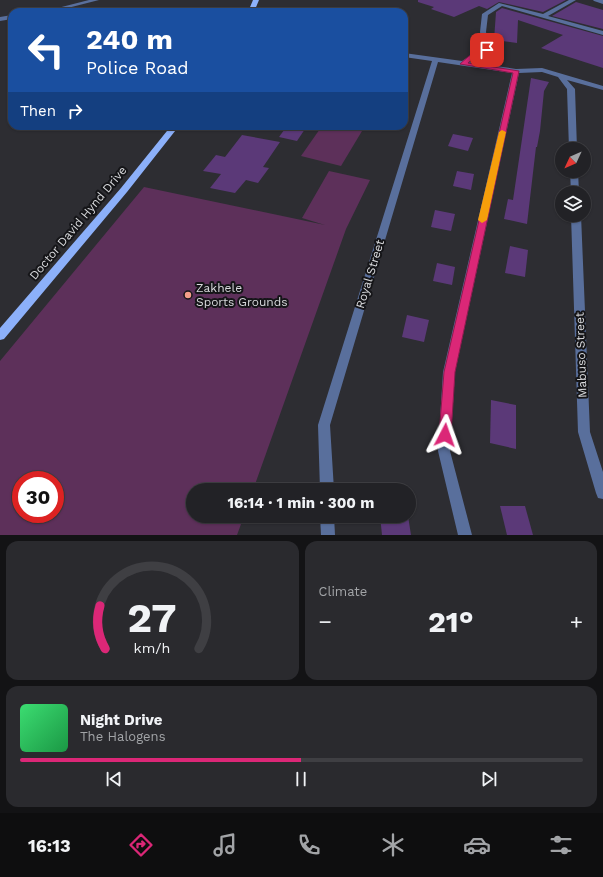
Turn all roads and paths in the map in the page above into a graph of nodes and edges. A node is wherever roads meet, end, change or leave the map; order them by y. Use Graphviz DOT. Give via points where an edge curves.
graph roads {
  1 [pos="96,0"];
  2 [pos="573,0"];
  3 [pos="596,0"];
  4 [pos="603,2"];
  5 [pos="62,8"];
  6 [pos="545,16"];
  7 [pos="603,33"];
  8 [pos="408,56"];
  9 [pos="435,61"];
  10 [pos="463,64"];
  11 [pos="516,71"];
  12 [pos="560,76"];
  13 [pos="603,88"];
  14 [pos="172,130"];
  15 [pos="573,142"];
  16 [pos="576,222"];
  17 [pos="0,336"];
  18 [pos="326,483"];
  19 [pos="603,493"];
  20 [pos="328,523"];
  21 [pos="328,535"];
  22 [pos="465,535"];
  1 -- 5 [label="street"];
  2 -- 6 [label="street"];
  3 -- 4 [label="street"];
  6 -- 7 [label="street"];
  6 -- 10 [label="street" via="501,4 484,14 482,30 487,50"];
  8 -- 9 [label="street"];
  9 -- 10 [label="street"];
  9 -- 18 [label="street, Royal Street" via="324,425"];
  10 -- 11 [label="street"];
  11 -- 12 [label="street" via="542,70"];
  11 -- 22 [label="street" via="450,372 444,451"];
  12 -- 13 [label="street"];
  12 -- 15 [label="street" via="571,89"];
  14 -- 17 [label="main road, Doctor David Hynd Drive"];
  16 -- 19 [label="street, Mabuso Street" via="584,432"];
  20 -- 21 [label="street"];
}
